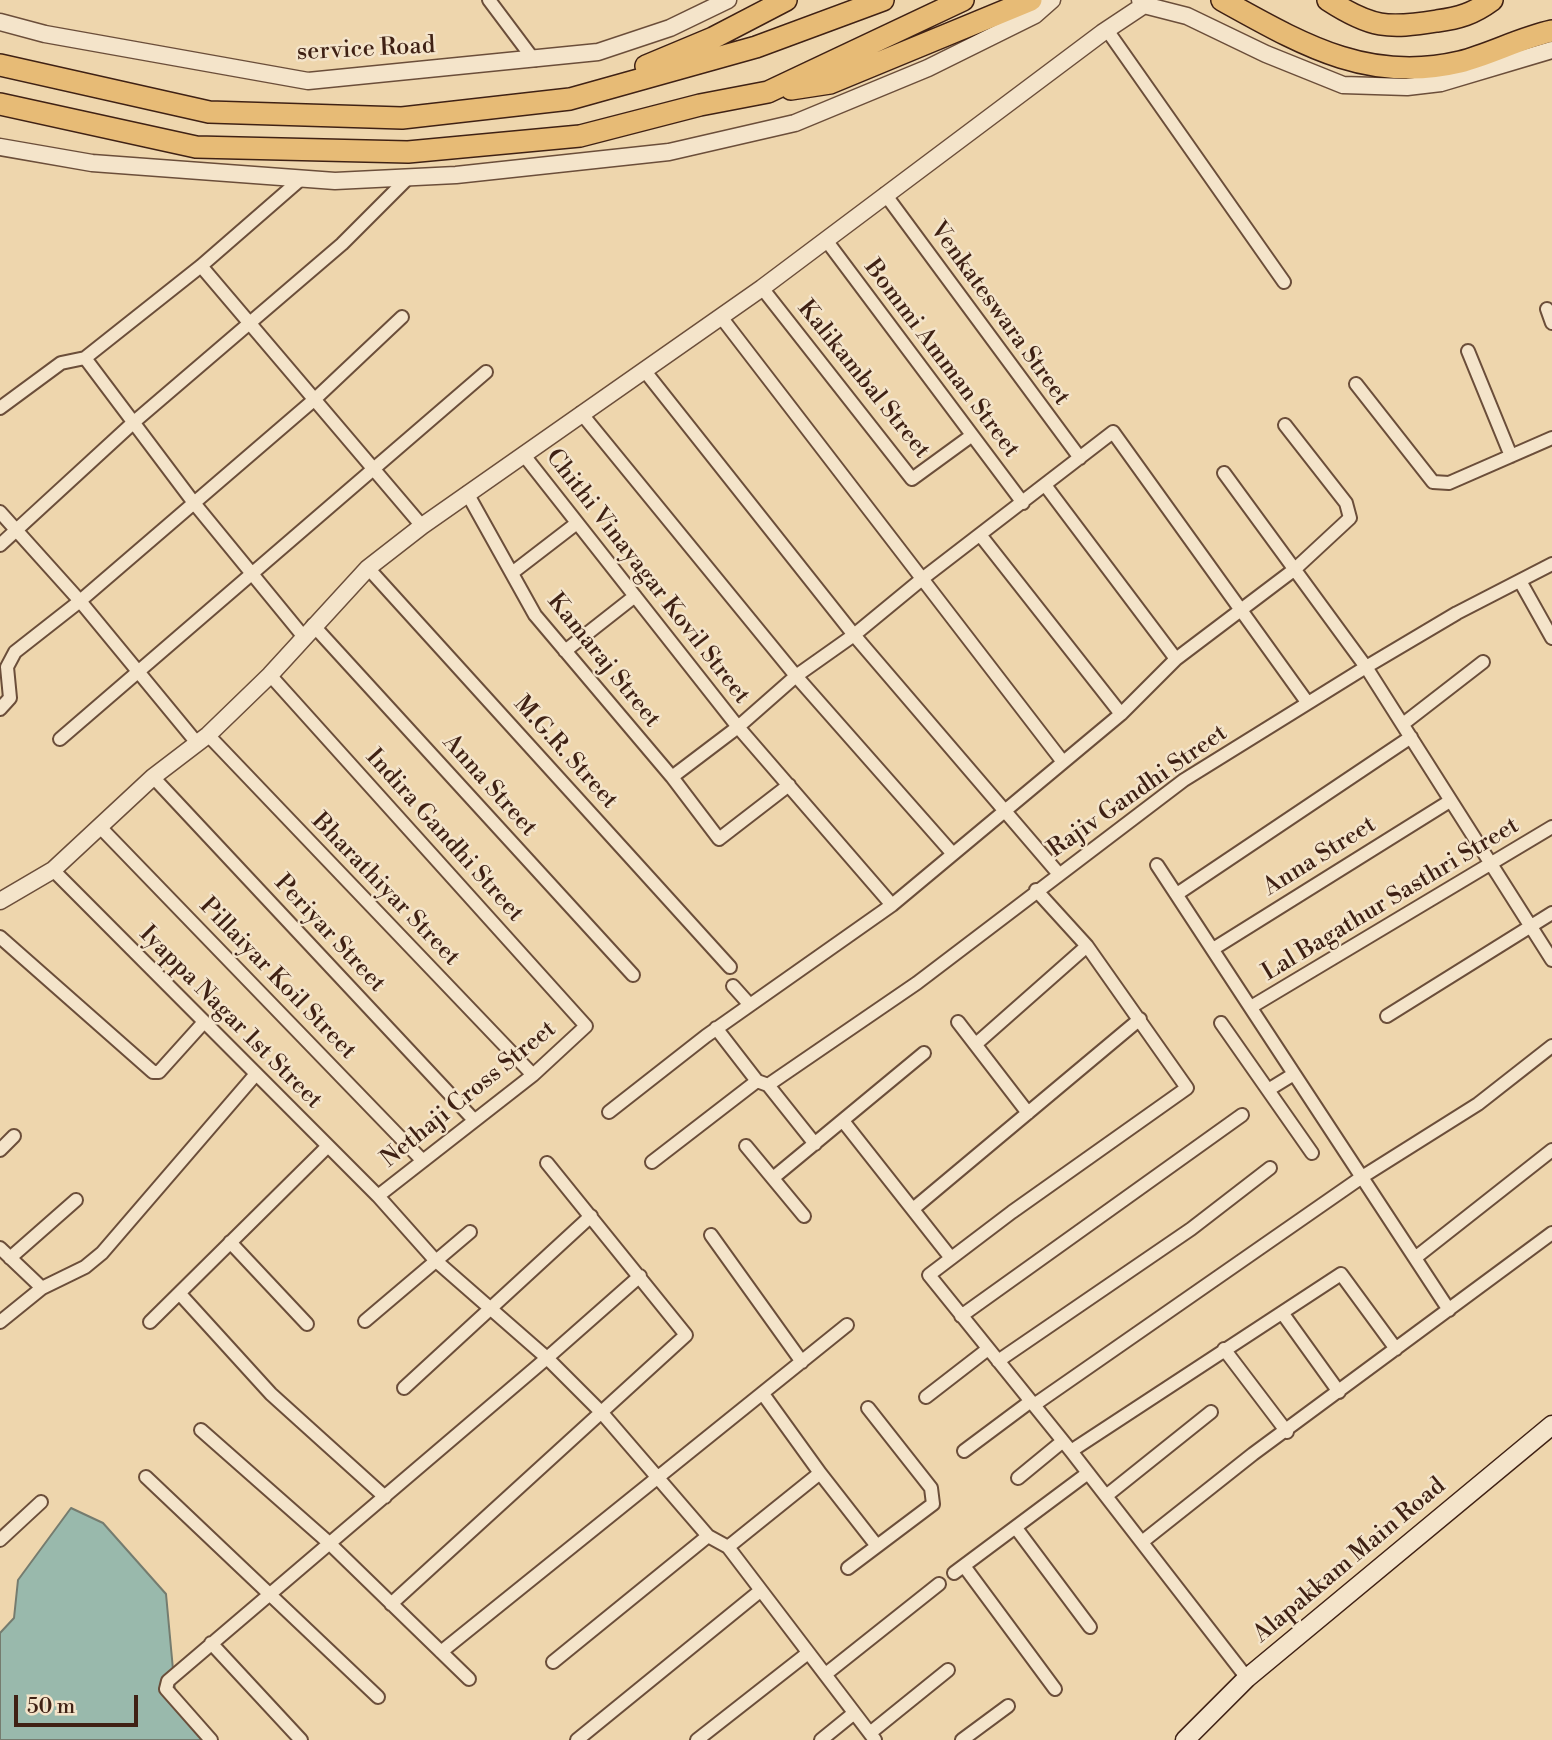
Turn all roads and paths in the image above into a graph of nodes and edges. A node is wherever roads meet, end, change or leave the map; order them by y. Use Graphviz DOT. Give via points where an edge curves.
graph roads {
  1 [pos="489,0"];
  2 [pos="728,0"];
  3 [pos="786,0"];
  4 [pos="883,0"];
  5 [pos="962,0"];
  6 [pos="1031,0"];
  7 [pos="1052,0"];
  8 [pos="1222,0"];
  9 [pos="1328,0"];
  10 [pos="1492,0"];
  11 [pos="1142,2"];
  12 [pos="0,22"];
  13 [pos="1107,30"];
  14 [pos="1552,31"];
  15 [pos="1552,50"];
  16 [pos="534,60"];
  17 [pos="0,65"];
  18 [pos="768,92"];
  19 [pos="570,99"];
  20 [pos="0,104"];
  21 [pos="0,147"];
  22 [pos="408,178"];
  23 [pos="301,179"];
  24 [pos="885,194"];
  25 [pos="826,240"];
  26 [pos="201,265"];
  27 [pos="1284,282"];
  28 [pos="762,288"];
  29 [pos="1546,309"];
  30 [pos="402,317"];
  31 [pos="721,317"];
  32 [pos="251,323"];
  33 [pos="1552,323"];
  34 [pos="1468,351"];
  35 [pos="85,358"];
  36 [pos="644,370"];
  37 [pos="486,372"];
  38 [pos="1356,384"];
  39 [pos="316,399"];
  40 [pos="0,408"];
  41 [pos="581,413"];
  42 [pos="134,422"];
  43 [pos="1285,425"];
  44 [pos="971,436"];
  45 [pos="1552,439"];
  46 [pos="523,454"];
  47 [pos="1511,456"];
  48 [pos="1080,458"];
  49 [pos="375,470"];
  50 [pos="1224,473"];
  51 [pos="1045,485"];
  52 [pos="467,493"];
  53 [pos="194,503"];
  54 [pos="1023,503"];
  55 [pos="0,512"];
  56 [pos="577,523"];
  57 [pos="422,526"];
  58 [pos="17,530"];
  59 [pos="981,536"];
  60 [pos="0,545"];
  61 [pos="1552,564"];
  62 [pos="369,568"];
  63 [pos="1294,569"];
  64 [pos="512,573"];
  65 [pos="253,574"];
  66 [pos="922,579"];
  67 [pos="1520,581"];
  68 [pos="635,596"];
  69 [pos="80,601"];
  70 [pos="1239,609"];
  71 [pos="308,631"];
  72 [pos="855,635"];
  73 [pos="1552,638"];
  74 [pos="565,651"];
  75 [pos="1176,659"];
  76 [pos="1483,662"];
  77 [pos="1366,667"];
  78 [pos="139,672"];
  79 [pos="270,675"];
  80 [pos="796,676"];
  81 [pos="1307,702"];
  82 [pos="0,709"];
  83 [pos="1121,714"];
  84 [pos="1403,724"];
  85 [pos="738,727"];
  86 [pos="1411,737"];
  87 [pos="60,739"];
  88 [pos="202,739"];
  89 [pos="1063,762"];
  90 [pos="153,777"];
  91 [pos="671,777"];
  92 [pos="789,785"];
  93 [pos="1450,801"];
  94 [pos="1004,812"];
  95 [pos="100,827"];
  96 [pos="1552,827"];
  97 [pos="953,854"];
  98 [pos="1157,865"];
  99 [pos="1490,867"];
  100 [pos="53,870"];
  101 [pos="1058,873"];
  102 [pos="1036,890"];
  103 [pos="1177,894"];
  104 [pos="0,901"];
  105 [pos="892,905"];
  106 [pos="1552,913"];
  107 [pos="1531,927"];
  108 [pos="0,937"];
  109 [pos="1087,946"];
  110 [pos="1213,949"];
  111 [pos="1552,960"];
  112 [pos="730,967"];
  113 [pos="634,975"];
  114 [pos="733,986"];
  115 [pos="750,1005"];
  116 [pos="1251,1007"];
  117 [pos="1387,1016"];
  118 [pos="1140,1020"];
  119 [pos="204,1021"];
  120 [pos="958,1022"];
  121 [pos="1222,1024"];
  122 [pos="586,1026"];
  123 [pos="716,1028"];
  124 [pos="976,1044"];
  125 [pos="1552,1046"];
  126 [pos="924,1053"];
  127 [pos="256,1074"];
  128 [pos="1294,1074"];
  129 [pos="533,1075"];
  130 [pos="763,1083"];
  131 [pos="1268,1090"];
  132 [pos="609,1112"];
  133 [pos="1028,1113"];
  134 [pos="1242,1115"];
  135 [pos="474,1120"];
  136 [pos="843,1121"];
  137 [pos="14,1136"];
  138 [pos="815,1144"];
  139 [pos="328,1146"];
  140 [pos="746,1146"];
  141 [pos="0,1150"];
  142 [pos="1552,1150"];
  143 [pos="1311,1153"];
  144 [pos="423,1161"];
  145 [pos="652,1162"];
  146 [pos="547,1163"];
  147 [pos="1270,1168"];
  148 [pos="1362,1177"];
  149 [pos="773,1178"];
  150 [pos="378,1196"];
  151 [pos="76,1200"];
  152 [pos="913,1209"];
  153 [pos="591,1216"];
  154 [pos="804,1216"];
  155 [pos="470,1231"];
  156 [pos="1552,1233"];
  157 [pos="710,1235"];
  158 [pos="230,1242"];
  159 [pos="0,1248"];
  160 [pos="10,1258"];
  161 [pos="951,1258"];
  162 [pos="1415,1258"];
  163 [pos="435,1260"];
  164 [pos="639,1276"];
  165 [pos="42,1288"];
  166 [pos="180,1294"];
  167 [pos="493,1309"];
  168 [pos="1449,1310"];
  169 [pos="1283,1314"];
  170 [pos="961,1316"];
  171 [pos="365,1321"];
  172 [pos="0,1322"];
  173 [pos="150,1322"];
  174 [pos="307,1324"];
  175 [pos="847,1325"];
  176 [pos="988,1349"];
  177 [pos="1224,1349"];
  178 [pos="1396,1349"];
  179 [pos="547,1358"];
  180 [pos="998,1361"];
  181 [pos="802,1362"];
  182 [pos="404,1388"];
  183 [pos="1339,1392"];
  184 [pos="763,1394"];
  185 [pos="926,1397"];
  186 [pos="1033,1403"];
  187 [pos="868,1408"];
  188 [pos="1211,1412"];
  189 [pos="602,1413"];
  190 [pos="1552,1424"];
  191 [pos="201,1430"];
  192 [pos="1287,1432"];
  193 [pos="1067,1446"];
  194 [pos="964,1451"];
  195 [pos="820,1473"];
  196 [pos="1088,1473"];
  197 [pos="146,1477"];
  198 [pos="1018,1478"];
  199 [pos="658,1480"];
  200 [pos="1106,1496"];
  201 [pos="385,1497"];
  202 [pos="41,1502"];
  203 [pos="1016,1528"];
  204 [pos="708,1536"];
  205 [pos="0,1541"];
  206 [pos="328,1542"];
  207 [pos="1142,1542"];
  208 [pos="877,1546"];
  209 [pos="728,1547"];
  210 [pos="848,1568"];
  211 [pos="939,1584"];
  212 [pos="760,1591"];
  213 [pos="270,1593"];
  214 [pos="391,1604"];
  215 [pos="1090,1627"];
  216 [pos="211,1643"];
  217 [pos="441,1652"];
  218 [pos="808,1653"];
  219 [pos="553,1662"];
  220 [pos="947,1670"];
  221 [pos="827,1673"];
  222 [pos="1247,1678"];
  223 [pos="470,1679"];
  224 [pos="1055,1689"];
  225 [pos="378,1697"];
  226 [pos="1008,1706"];
  227 [pos="853,1714"];
  228 [pos="872,1736"];
  229 [pos="211,1740"];
  230 [pos="301,1740"];
  231 [pos="577,1740"];
  232 [pos="697,1740"];
  233 [pos="821,1740"];
  234 [pos="962,1740"];
  235 [pos="1185,1740"];
  1 -- 16 [label="street"];
  2 -- 16 [label="street, service Road" via="670,28 598,52"];
  3 -- 19 [label="highway" via="713,38"];
  4 -- 19 [label="highway" via="756,47"];
  5 -- 18 [label="highway"];
  6 -- 18 [label="highway" via="830,83"];
  7 -- 22 [label="street" via="1035,15 928,68 795,123 669,152"];
  8 -- 14 [label="highway" via="1314,48 1395,70 1461,62"];
  9 -- 10 [label="highway" via="1368,22 1398,28 1466,17"];
  11 -- 13 [label="street"];
  11 -- 15 [label="street" via="1187,16 1343,85 1441,83"];
  12 -- 16 [label="street, service Road" via="308,81"];
  13 -- 24 [label="street"];
  13 -- 27 [label="street"];
  17 -- 19 [label="highway" via="209,112 402,118"];
  18 -- 20 [label="highway" via="580,136 408,152 195,147"];
  21 -- 23 [label="street" via="92,163"];
  22 -- 23 [label="street"];
  22 -- 32 [label="street" via="342,244"];
  23 -- 26 [label="street"];
  24 -- 25 [label="street"];
  24 -- 48 [label="street, Venkateswara Street"];
  25 -- 28 [label="street"];
  25 -- 44 [label="street, Bommi Amman Street"];
  26 -- 32 [label="street"];
  26 -- 35 [label="street"];
  28 -- 31 [label="street"];
  28 -- 44 [label="street, Kalikambal Street" via="912,479"];
  29 -- 33 [label="street"];
  30 -- 39 [label="street"];
  31 -- 36 [label="street"];
  31 -- 66 [label="street"];
  32 -- 39 [label="street"];
  32 -- 42 [label="street"];
  34 -- 47 [label="street"];
  35 -- 40 [label="street" via="61,363"];
  35 -- 42 [label="street, Anna Street"];
  36 -- 41 [label="street"];
  36 -- 72 [label="street"];
  37 -- 49 [label="street"];
  38 -- 47 [label="street" via="1433,482 1449,483"];
  39 -- 49 [label="street"];
  39 -- 53 [label="street"];
  41 -- 46 [label="street"];
  41 -- 80 [label="street"];
  42 -- 53 [label="street, Anna Street"];
  42 -- 58 [label="street"];
  43 -- 63 [label="street" via="1350,512 1350,518"];
  44 -- 54 [label="street, Bommi Amman Street"];
  45 -- 47 [label="street"];
  46 -- 52 [label="street"];
  46 -- 56 [label="street, Chithi Vinayagar Kovil Street"];
  48 -- 51 [label="street"];
  48 -- 70 [label="street" via="1113,432"];
  49 -- 57 [label="street"];
  49 -- 65 [label="street"];
  50 -- 63 [label="street"];
  51 -- 54 [label="street"];
  51 -- 75 [label="street"];
  52 -- 57 [label="street"];
  52 -- 64 [label="street, Kamaraj Street"];
  53 -- 65 [label="street, Anna Street"];
  53 -- 69 [label="street"];
  54 -- 59 [label="street"];
  55 -- 58 [label="street, Bharathiyar Street"];
  56 -- 64 [label="street"];
  56 -- 68 [label="street, Chithi Vinayagar Kovil Street"];
  57 -- 62 [label="street"];
  58 -- 60 [label="street"];
  58 -- 69 [label="street, Bharathiyar Street"];
  59 -- 66 [label="street"];
  59 -- 83 [label="street"];
  61 -- 67 [label="street, Rajiv Gandhi Street"];
  62 -- 71 [label="street"];
  62 -- 112 [label="street, M.G.R. Street"];
  63 -- 70 [label="street"];
  63 -- 77 [label="street"];
  64 -- 74 [label="street, Kamaraj Street" via="535,615"];
  65 -- 71 [label="street, Anna Street"];
  65 -- 78 [label="street"];
  66 -- 72 [label="street"];
  66 -- 89 [label="street"];
  67 -- 73 [label="street"];
  67 -- 77 [label="street, Rajiv Gandhi Street"];
  68 -- 74 [label="street"];
  68 -- 85 [label="street, Chithi Vinayagar Kovil Street"];
  69 -- 78 [label="street, Bharathiyar Street"];
  69 -- 82 [label="street" via="10,658 10,698"];
  70 -- 75 [label="street"];
  70 -- 81 [label="street"];
  71 -- 79 [label="street"];
  71 -- 113 [label="street, Anna Street"];
  72 -- 80 [label="street"];
  72 -- 94 [label="street"];
  74 -- 91 [label="street, Kamaraj Street"];
  75 -- 83 [label="street"];
  76 -- 84 [label="street"];
  77 -- 81 [label="street, Rajiv Gandhi Street"];
  77 -- 84 [label="street"];
  78 -- 87 [label="street"];
  78 -- 88 [label="street, Bharathiyar Street"];
  79 -- 88 [label="street"];
  79 -- 122 [label="street, Indira Gandhi Street"];
  80 -- 85 [label="street"];
  80 -- 97 [label="street"];
  81 -- 101 [label="street, Rajiv Gandhi Street" via="1184,780"];
  83 -- 89 [label="street"];
  84 -- 86 [label="street"];
  85 -- 91 [label="street"];
  85 -- 92 [label="street, Chithi Vinayagar Kovil Street"];
  86 -- 93 [label="street"];
  86 -- 103 [label="street"];
  88 -- 90 [label="street"];
  88 -- 129 [label="street, Bharathiyar Street"];
  89 -- 94 [label="street"];
  90 -- 95 [label="street"];
  90 -- 135 [label="street, Periyar Street"];
  91 -- 92 [label="street, Kamaraj Street" via="719,839"];
  92 -- 105 [label="street, Chithi Vinayagar Kovil Street"];
  93 -- 99 [label="street"];
  93 -- 110 [label="street, Anna Street"];
  94 -- 97 [label="street"];
  94 -- 101 [label="street"];
  95 -- 100 [label="street"];
  95 -- 144 [label="street, Pillaiyar Koil Street"];
  96 -- 99 [label="street, Lal Bagathur Sasthri Street"];
  97 -- 105 [label="street"];
  98 -- 103 [label="street"];
  99 -- 107 [label="street"];
  99 -- 116 [label="street, Lal Bagathur Sasthri Street"];
  100 -- 104 [label="street"];
  100 -- 119 [label="street, Iyappa Nagar 1st Street"];
  101 -- 102 [label="street, Rajiv Gandhi Street"];
  102 -- 109 [label="street"];
  102 -- 130 [label="street, Rajiv Gandhi Street" via="918,983"];
  103 -- 110 [label="street"];
  105 -- 115 [label="street"];
  106 -- 107 [label="street"];
  107 -- 111 [label="street"];
  107 -- 117 [label="street"];
  108 -- 119 [label="street" via="153,1072 159,1072"];
  109 -- 118 [label="street"];
  109 -- 124 [label="street"];
  110 -- 116 [label="street"];
  114 -- 115 [label="street"];
  115 -- 123 [label="street"];
  116 -- 128 [label="street"];
  118 -- 133 [label="street"];
  118 -- 161 [label="street" via="1187,1088"];
  119 -- 127 [label="street, Iyappa Nagar 1st Street"];
  120 -- 124 [label="street"];
  121 -- 131 [label="street"];
  122 -- 129 [label="street, Nethaji Cross Street"];
  123 -- 130 [label="street"];
  123 -- 132 [label="street"];
  124 -- 133 [label="street"];
  125 -- 148 [label="street" via="1478,1104"];
  126 -- 136 [label="street"];
  127 -- 139 [label="street, Iyappa Nagar 1st Street"];
  127 -- 165 [label="street" via="102,1253 85,1267"];
  128 -- 131 [label="street"];
  128 -- 148 [label="street"];
  129 -- 135 [label="street, Nethaji Cross Street"];
  130 -- 138 [label="street"];
  130 -- 145 [label="street, Rajiv Gandhi Street"];
  131 -- 143 [label="street"];
  133 -- 152 [label="street"];
  134 -- 170 [label="street"];
  135 -- 144 [label="street, Nethaji Cross Street"];
  136 -- 138 [label="street"];
  136 -- 152 [label="street"];
  137 -- 141 [label="street"];
  138 -- 149 [label="street"];
  139 -- 150 [label="street, Iyappa Nagar 1st Street"];
  139 -- 158 [label="street"];
  140 -- 149 [label="street"];
  142 -- 162 [label="street"];
  144 -- 150 [label="street, Nethaji Cross Street"];
  146 -- 153 [label="street"];
  147 -- 180 [label="street" via="1191,1229"];
  148 -- 162 [label="street"];
  148 -- 186 [label="street"];
  149 -- 154 [label="street"];
  150 -- 163 [label="street, Iyappa Nagar 1st Street"];
  151 -- 160 [label="street"];
  152 -- 161 [label="street"];
  153 -- 164 [label="street"];
  153 -- 167 [label="street"];
  155 -- 163 [label="street"];
  156 -- 168 [label="street"];
  157 -- 181 [label="street"];
  158 -- 166 [label="street"];
  158 -- 174 [label="street"];
  159 -- 160 [label="street"];
  160 -- 165 [label="street"];
  161 -- 170 [label="street" via="929,1275"];
  162 -- 168 [label="street"];
  163 -- 167 [label="street, Iyappa Nagar 1st Street"];
  163 -- 171 [label="street"];
  164 -- 179 [label="street"];
  164 -- 189 [label="street" via="686,1335"];
  165 -- 172 [label="street"];
  166 -- 173 [label="street"];
  166 -- 201 [label="street" via="271,1394"];
  167 -- 179 [label="street, Iyappa Nagar 1st Street"];
  167 -- 182 [label="street"];
  168 -- 178 [label="street"];
  169 -- 177 [label="street"];
  169 -- 178 [label="street" via="1341,1274"];
  169 -- 183 [label="street"];
  170 -- 176 [label="street"];
  175 -- 181 [label="street"];
  176 -- 180 [label="street"];
  176 -- 185 [label="street"];
  177 -- 192 [label="street"];
  177 -- 193 [label="street"];
  178 -- 183 [label="street"];
  179 -- 189 [label="street, Iyappa Nagar 1st Street"];
  179 -- 201 [label="street"];
  180 -- 186 [label="street"];
  181 -- 184 [label="street"];
  183 -- 192 [label="street"];
  184 -- 195 [label="street"];
  184 -- 199 [label="street"];
  186 -- 193 [label="street"];
  186 -- 194 [label="street"];
  187 -- 208 [label="street" via="935,1497 933,1504"];
  188 -- 200 [label="street"];
  189 -- 199 [label="street, Iyappa Nagar 1st Street"];
  189 -- 214 [label="street"];
  190 -- 222 [label="main road, Alapakkam Main Road"];
  191 -- 206 [label="street"];
  192 -- 207 [label="street"];
  193 -- 196 [label="street"];
  193 -- 198 [label="street"];
  195 -- 208 [label="street"];
  195 -- 209 [label="street"];
  196 -- 200 [label="street"];
  196 -- 203 [label="street"];
  197 -- 213 [label="street"];
  199 -- 204 [label="street, Iyappa Nagar 1st Street"];
  199 -- 217 [label="street"];
  200 -- 207 [label="street"];
  201 -- 206 [label="street"];
  202 -- 205 [label="street"];
  203 -- 215 [label="street"];
  203 -- 224 [label="street" via="959,1570"];
  204 -- 209 [label="street, Iyappa Nagar 1st Street"];
  204 -- 219 [label="street"];
  206 -- 213 [label="street"];
  206 -- 214 [label="street"];
  207 -- 222 [label="street"];
  208 -- 210 [label="street"];
  209 -- 212 [label="street"];
  211 -- 221 [label="street"];
  212 -- 218 [label="street"];
  212 -- 231 [label="street"];
  213 -- 216 [label="street"];
  213 -- 225 [label="street"];
  214 -- 217 [label="street"];
  216 -- 229 [label="street" via="164,1685"];
  216 -- 230 [label="street"];
  217 -- 223 [label="street"];
  218 -- 221 [label="street"];
  218 -- 232 [label="street"];
  220 -- 228 [label="street"];
  221 -- 227 [label="street"];
  222 -- 235 [label="main road, Alapakkam Main Road"];
  226 -- 234 [label="street"];
  227 -- 228 [label="street"];
  227 -- 233 [label="street"];
}
